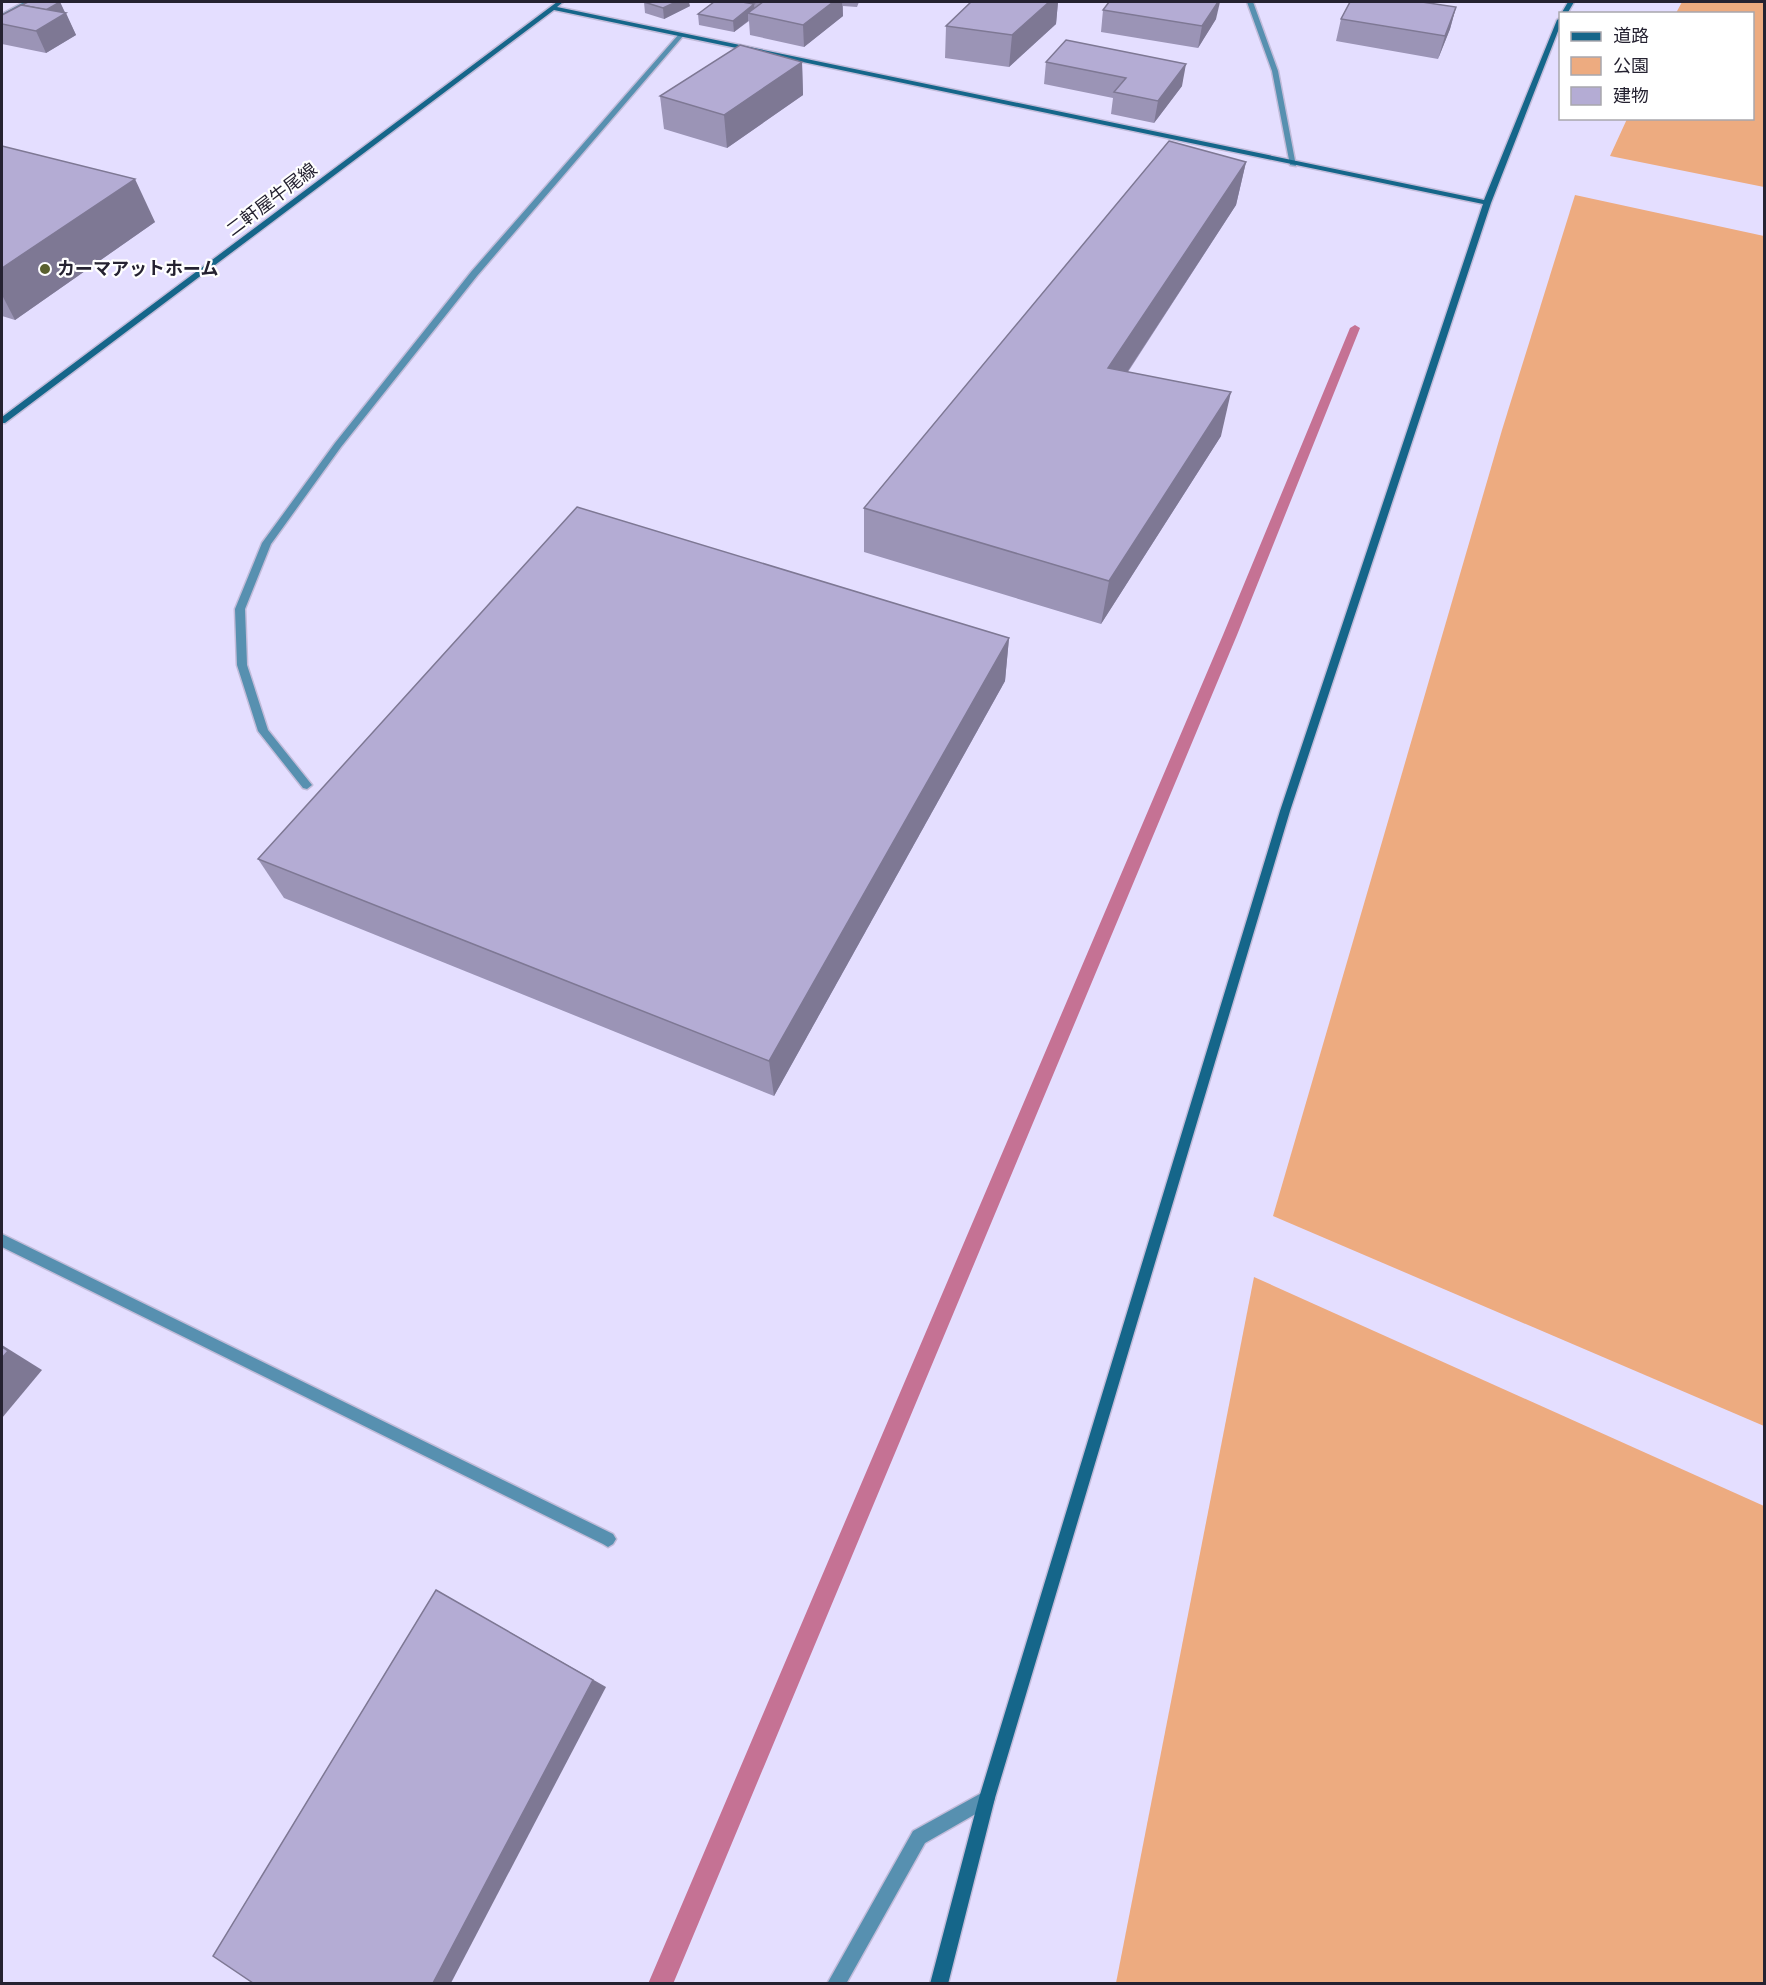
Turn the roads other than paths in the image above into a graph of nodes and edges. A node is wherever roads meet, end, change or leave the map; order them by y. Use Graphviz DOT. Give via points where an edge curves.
graph roads {
  1 [pos="28,2"];
  2 [pos="561,2"];
  3 [pos="1250,2"];
  4 [pos="554,8"];
  5 [pos="2,16"];
  6 [pos="1559,23"];
  7 [pos="681,35"];
  8 [pos="1294,165"];
  9 [pos="1488,204"];
  10 [pos="2,421"];
  11 [pos="307,785"];
  12 [pos="2,1240"];
  13 [pos="608,1539"];
  14 [pos="987,1797"];
  15 [pos="836,1983"];
  16 [pos="939,1983"];
  1 -- 5 [label="street"];
  2 -- 4 [label="street, 二軒屋牛尾線"];
  3 -- 8 [label="street" via="1275,71"];
  4 -- 7 [label="street"];
  4 -- 10 [label="street, 二軒屋牛尾線"];
  6 -- 9 [label="street"];
  7 -- 8 [label="street"];
  7 -- 11 [label="street" via="474,274 338,445 267,543 240,609 242,665 262,731"];
  8 -- 9 [label="street"];
  9 -- 14 [label="street" via="1285,811"];
  12 -- 13 [label="street"];
  14 -- 15 [label="street" via="919,1837"];
  14 -- 16 [label="street"];
}
